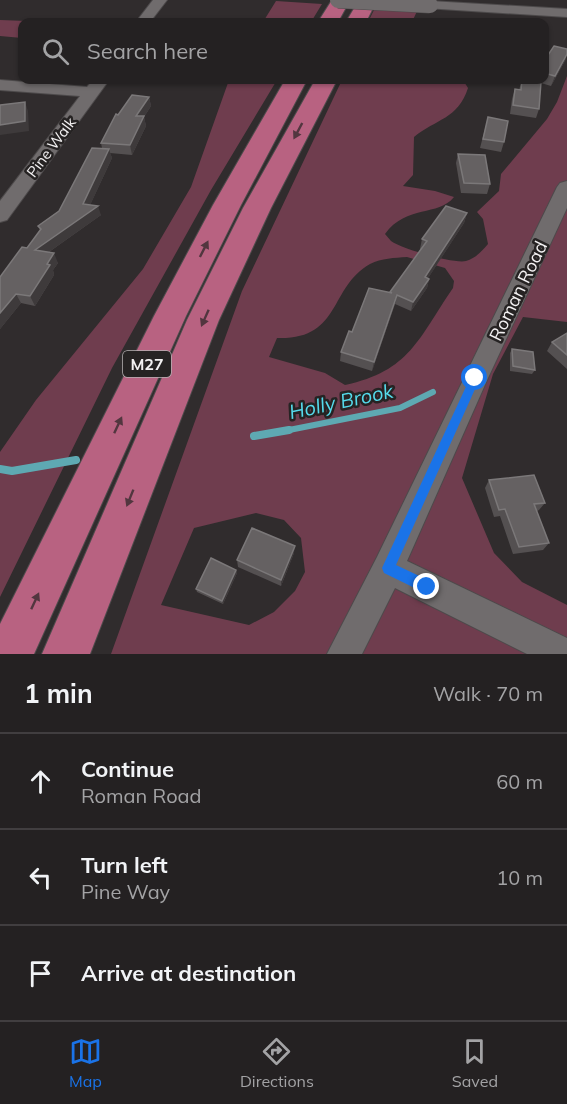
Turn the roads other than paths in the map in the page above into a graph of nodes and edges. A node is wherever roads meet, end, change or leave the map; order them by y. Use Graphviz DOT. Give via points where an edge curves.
graph roads {
  1 [pos="160,0"];
  2 [pos="339,0"];
  3 [pos="368,0"];
  4 [pos="567,13"];
  5 [pos="146,18"];
  6 [pos="330,18"];
  7 [pos="358,18"];
  8 [pos="294,84"];
  9 [pos="324,84"];
  10 [pos="0,85"];
  11 [pos="96,86"];
  12 [pos="567,187"];
  13 [pos="0,214"];
  14 [pos="388,568"];
  15 [pos="10,654"];
  16 [pos="66,654"];
  17 [pos="344,654"];
  18 [pos="563,654"];
  1 -- 5 [label="street"];
  2 -- 4 [label="street, bridge"];
  2 -- 6 [label="highway"];
  3 -- 7 [label="highway"];
  15 -- 8 [label="highway, M27, one-way" via="170,316"];
  9 -- 16 [label="highway, M27, one-way" via="203,320"];
  10 -- 11 [label="street"];
  11 -- 13 [label="street, Pine Walk"];
  12 -- 14 [label="street, Roman Road"];
  14 -- 17 [label="street, Roman Road"];
  14 -- 18 [label="street"];
}
